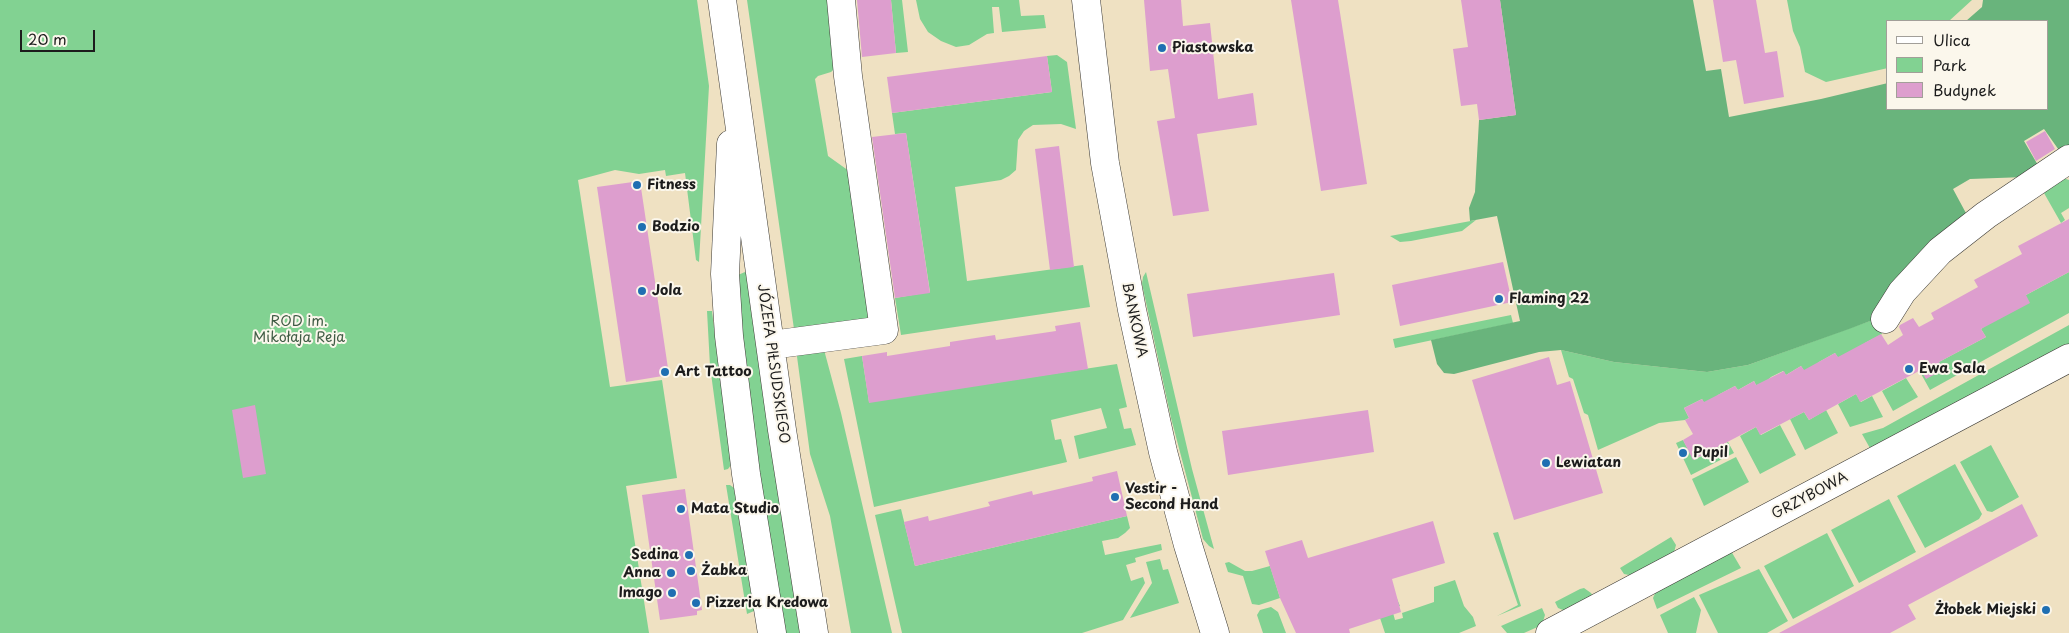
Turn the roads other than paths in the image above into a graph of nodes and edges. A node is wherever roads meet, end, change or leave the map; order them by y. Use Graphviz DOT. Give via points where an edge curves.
graph roads {
  1 [pos="722,0"];
  2 [pos="841,0"];
  3 [pos="1086,0"];
  4 [pos="735,95"];
  5 [pos="2069,159"];
  6 [pos="1885,319"];
  7 [pos="771,345"];
  8 [pos="2069,358"];
  9 [pos="772,633"];
  10 [pos="814,633"];
  11 [pos="1216,633"];
  12 [pos="1550,633"];
  1 -- 4 [label="street, JÓZEFA PIŁSUDSKIEGO"];
  2 -- 7 [label="street" via="848,76 884,330"];
  3 -- 11 [label="street, BANKOWA" via="1105,163 1132,310 1163,452"];
  4 -- 7 [label="street, JÓZEFA PIŁSUDSKIEGO"];
  4 -- 9 [label="street, JÓZEFA PIŁSUDSKIEGO" via="725,265 727,317 746,474"];
  5 -- 6 [label="street" via="1940,250 1902,292"];
  7 -- 10 [label="street, JÓZEFA PIŁSUDSKIEGO"];
  8 -- 12 [label="street, GRZYBOWA"];
}
